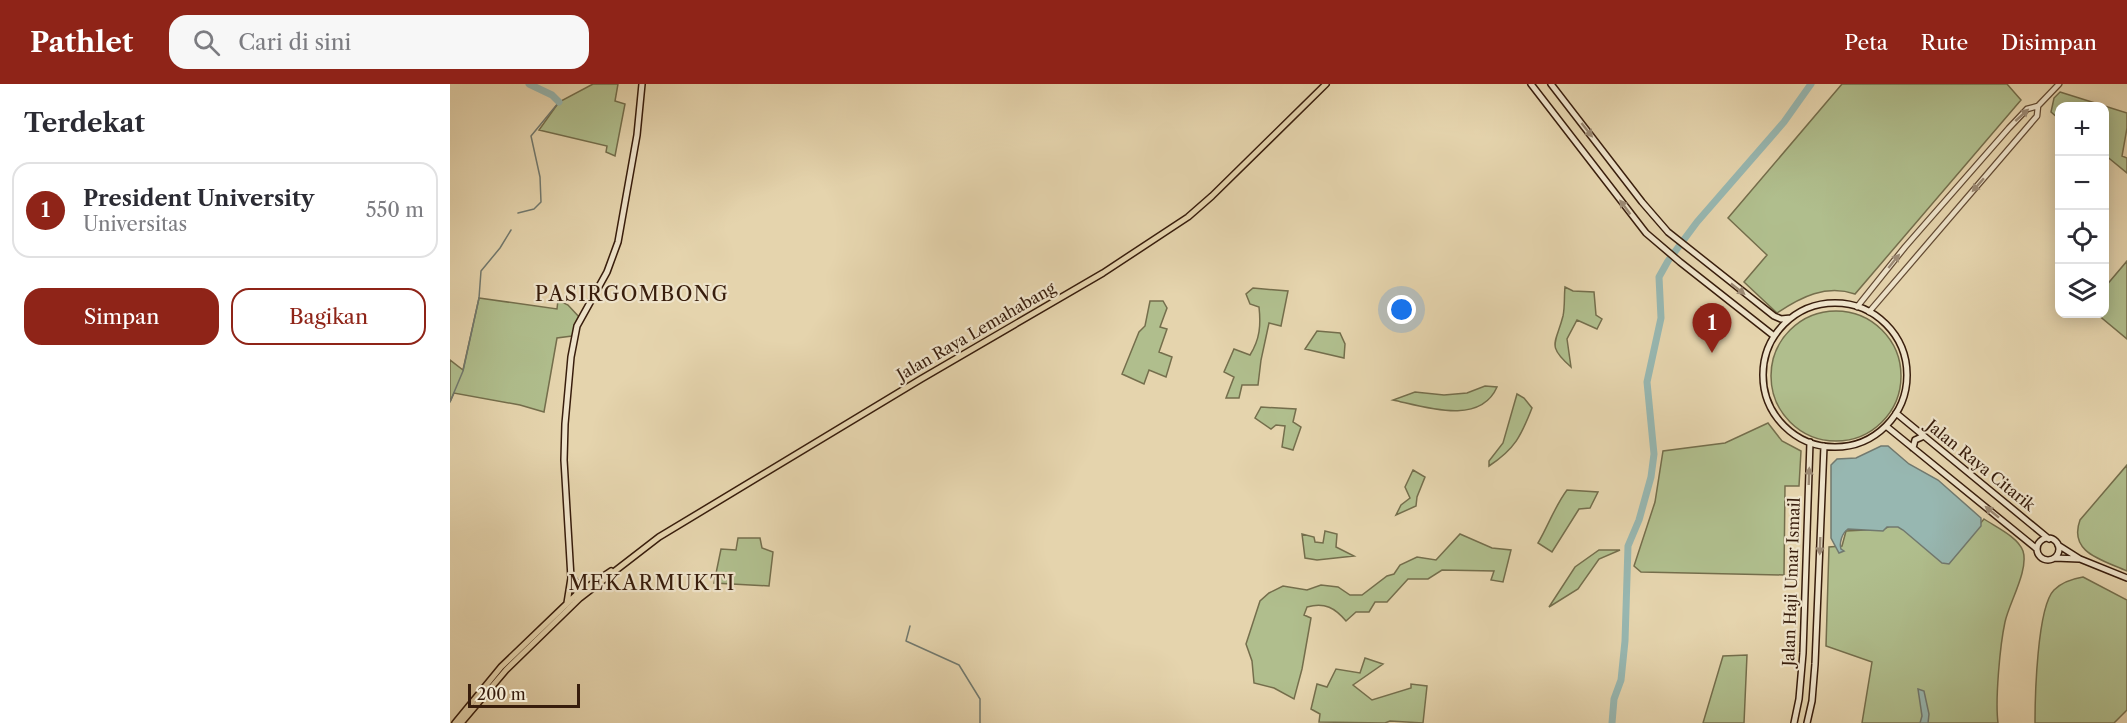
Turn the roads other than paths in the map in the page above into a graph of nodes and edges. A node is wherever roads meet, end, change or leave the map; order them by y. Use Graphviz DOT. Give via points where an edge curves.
graph roads {
  1 [pos="642,84"];
  2 [pos="1326,84"];
  3 [pos="1531,84"];
  4 [pos="1551,84"];
  5 [pos="2059,84"];
  6 [pos="2038,106"];
  7 [pos="1857,307"];
  8 [pos="1869,312"];
  9 [pos="1791,318"];
  10 [pos="1774,336"];
  11 [pos="1896,413"];
  12 [pos="1886,426"];
  13 [pos="1924,436"];
  14 [pos="1810,442"];
  15 [pos="1824,446"];
  16 [pos="1913,448"];
  17 [pos="2049,539"];
  18 [pos="2058,545"];
  19 [pos="2037,549"];
  20 [pos="2054,558"];
  21 [pos="2080,559"];
  22 [pos="571,577"];
  23 [pos="2127,578"];
  24 [pos="581,594"];
  25 [pos="566,605"];
  26 [pos="455,723"];
  27 [pos="461,723"];
  28 [pos="1794,723"];
  29 [pos="1807,723"];
  1 -- 22 [label="main road" via="618,242 573,341 564,444"];
  2 -- 24 [label="main road, Jalan Raya Lemahabang" via="1188,217 1103,273 685,520"];
  10 -- 3 [label="main road, one-way" via="1665,250 1634,219"];
  4 -- 9 [label="main road, one-way" via="1642,202 1676,239 1777,318"];
  5 -- 6 [label="street"];
  7 -- 6 [label="street, one-way" via="2009,128 2027,109"];
  6 -- 8 [label="street, one-way" via="2037,116"];
  7 -- 8 [label="main road"];
  7 -- 9 [label="main road" via="1822,304"];
  8 -- 11 [label="main road" via="1894,334 1905,360 1906,387"];
  9 -- 10 [label="main road"];
  10 -- 14 [label="main road" via="1763,366 1766,397 1783,424"];
  11 -- 12 [label="main road"];
  11 -- 13 [label="main road, Jalan Raya Citarik"];
  12 -- 15 [label="main road" via="1857,443"];
  12 -- 16 [label="main road, Jalan Raya Citarik"];
  13 -- 16 [label="main road" via="1916,438"];
  13 -- 17 [label="main road, Jalan Raya Citarik"];
  14 -- 15 [label="main road"];
  28 -- 14 [label="main road, Jalan Haji Umar Ismail, one-way" via="1803,652"];
  15 -- 29 [label="main road, Jalan Haji Umar Ismail, one-way" via="1815,664"];
  19 -- 16 [label="main road, Jalan Raya Citarik, one-way"];
  17 -- 18 [label="main road"];
  17 -- 19 [label="main road"];
  18 -- 20 [label="main road" via="2059,552"];
  18 -- 21 [label="main road"];
  19 -- 20 [label="main road" via="2043,559"];
  20 -- 21 [label="main road"];
  21 -- 23 [label="main road"];
  22 -- 24 [label="main road"];
  22 -- 25 [label="main road"];
  24 -- 25 [label="main road"];
  24 -- 27 [label="main road" via="506,670"];
  25 -- 26 [label="main road" via="501,668"];
}
